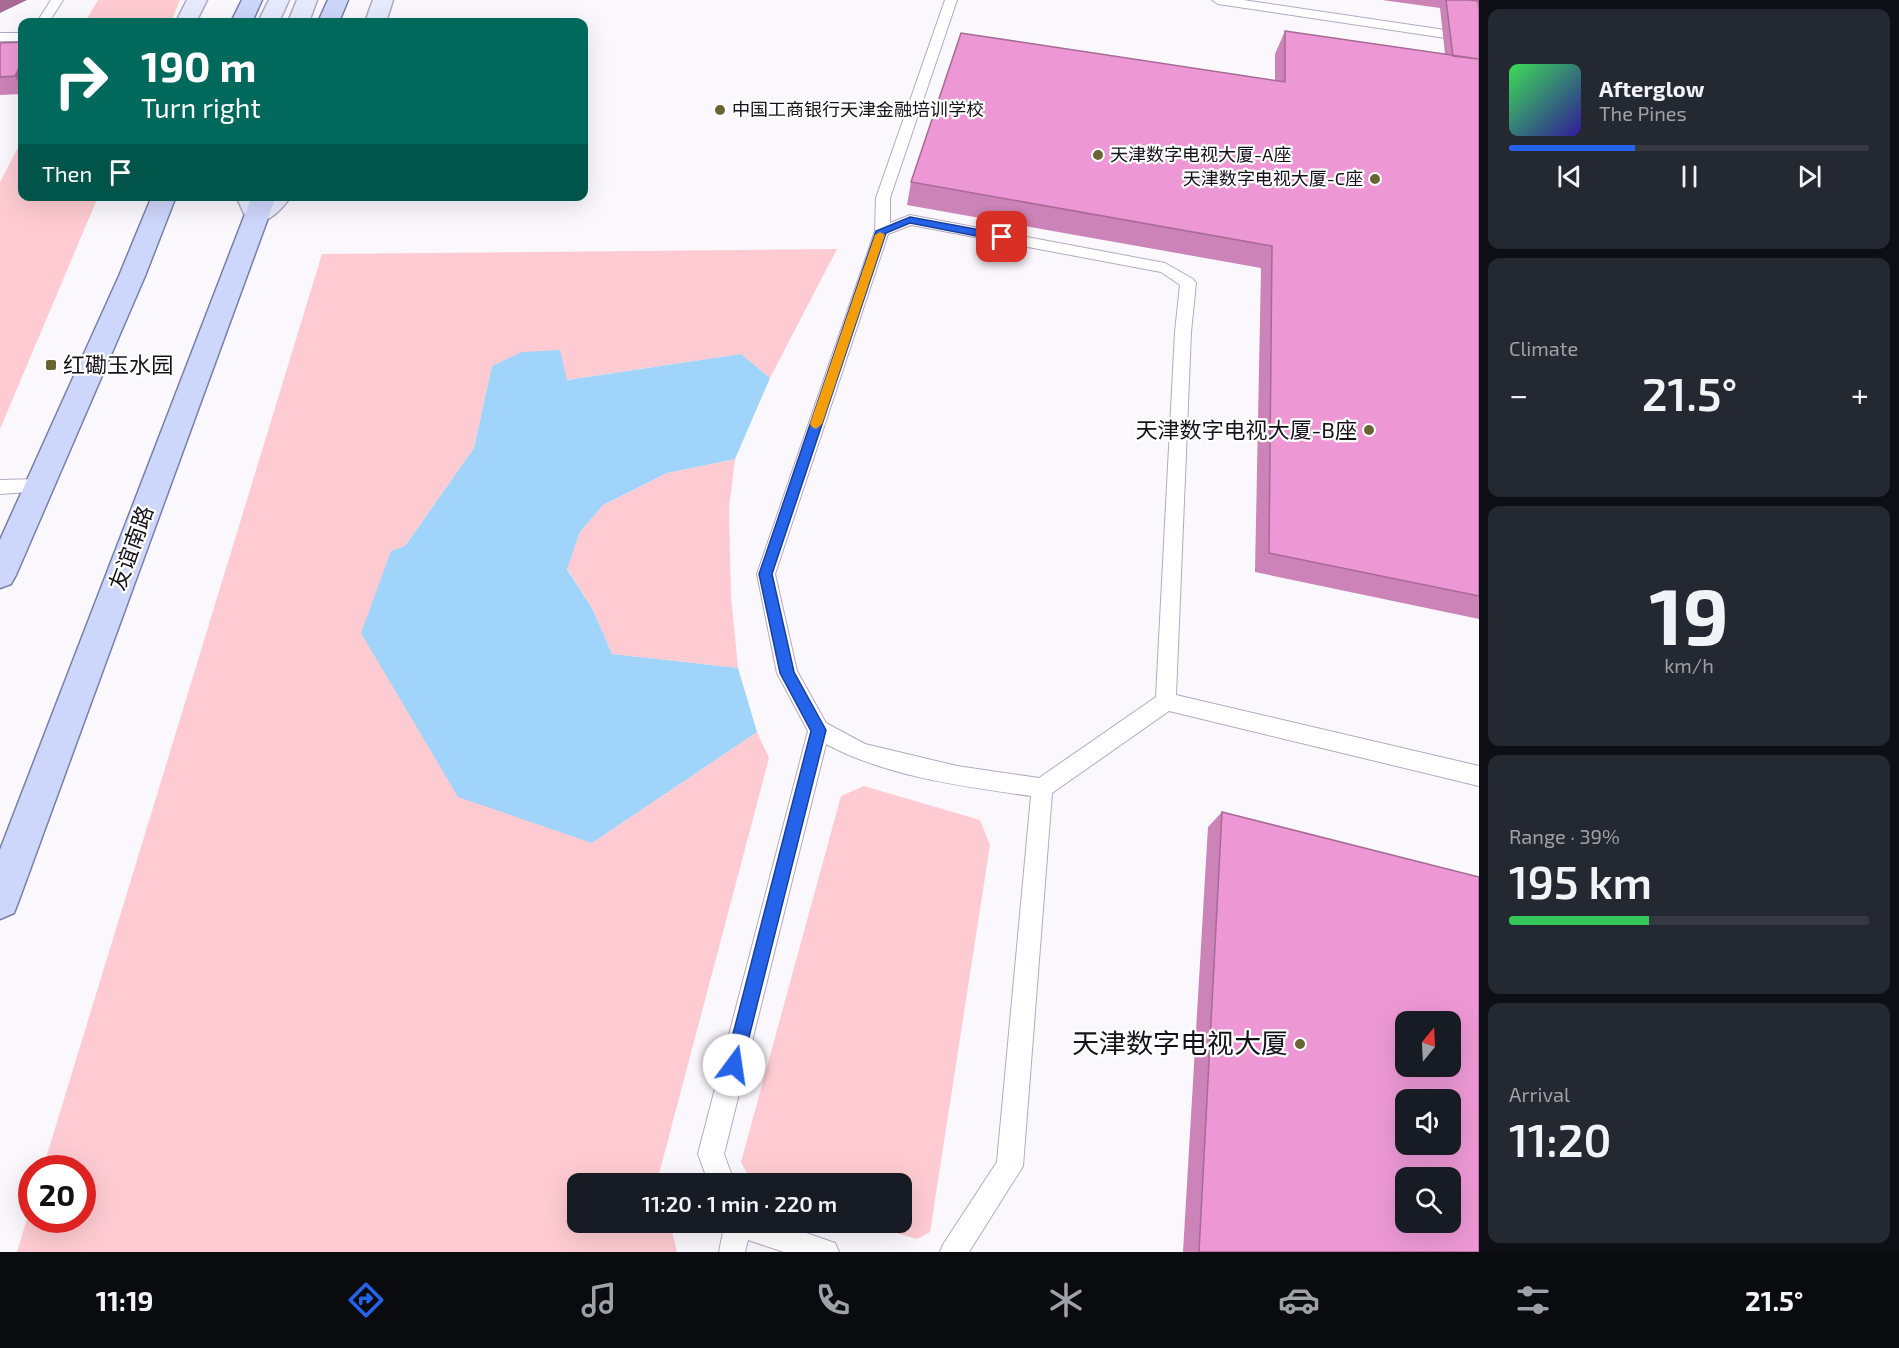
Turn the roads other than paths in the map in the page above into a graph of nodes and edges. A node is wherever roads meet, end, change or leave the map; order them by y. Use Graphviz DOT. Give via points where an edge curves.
graph roads {
  1 [pos="57,0"];
  2 [pos="197,0"];
  3 [pos="252,0"];
  4 [pos="279,0"];
  5 [pos="307,0"];
  6 [pos="338,0"];
  7 [pos="383,0"];
  8 [pos="951,0"];
  9 [pos="1218,0"];
  10 [pos="46,18"];
  11 [pos="188,18"];
  12 [pos="244,18"];
  13 [pos="271,18"];
  14 [pos="300,18"];
  15 [pos="331,18"];
  16 [pos="377,18"];
  17 [pos="18,37"];
  18 [pos="0,38"];
  19 [pos="1479,39"];
  20 [pos="162,201"];
  21 [pos="262,201"];
  22 [pos="882,231"];
  23 [pos="38,486"];
  24 [pos="0,487"];
  25 [pos="0,574"];
  26 [pos="1166,701"];
  27 [pos="819,730"];
  28 [pos="1479,776"];
  29 [pos="1042,788"];
  30 [pos="0,900"];
  31 [pos="718,1173"];
  32 [pos="736,1233"];
  33 [pos="768,1233"];
  34 [pos="732,1252"];
  35 [pos="826,1252"];
  36 [pos="953,1252"];
  1 -- 10 [label="lane"];
  2 -- 11 [label="street"];
  3 -- 12 [label="main road"];
  4 -- 13 [label="street"];
  5 -- 14 [label="street"];
  6 -- 15 [label="main road"];
  7 -- 16 [label="street"];
  8 -- 22 [label="lane" via="883,198"];
  9 -- 19 [label="lane"];
  17 -- 18 [label="lane"];
  20 -- 23 [label="main road"];
  21 -- 30 [label="main road, 友谊南路"];
  22 -- 26 [label="lane" via="910,220 1164,268 1188,283"];
  22 -- 27 [label="lane" via="766,574 787,673"];
  23 -- 24 [label="lane"];
  23 -- 25 [label="main road"];
  26 -- 28 [label="lane"];
  26 -- 29 [label="lane"];
  27 -- 29 [label="lane" via="861,752 957,776"];
  27 -- 31 [label="lane" via="711,1154"];
  29 -- 36 [label="lane" via="1010,1166"];
  32 -- 34 [label="lane"];
  33 -- 35 [label="lane"];
}
